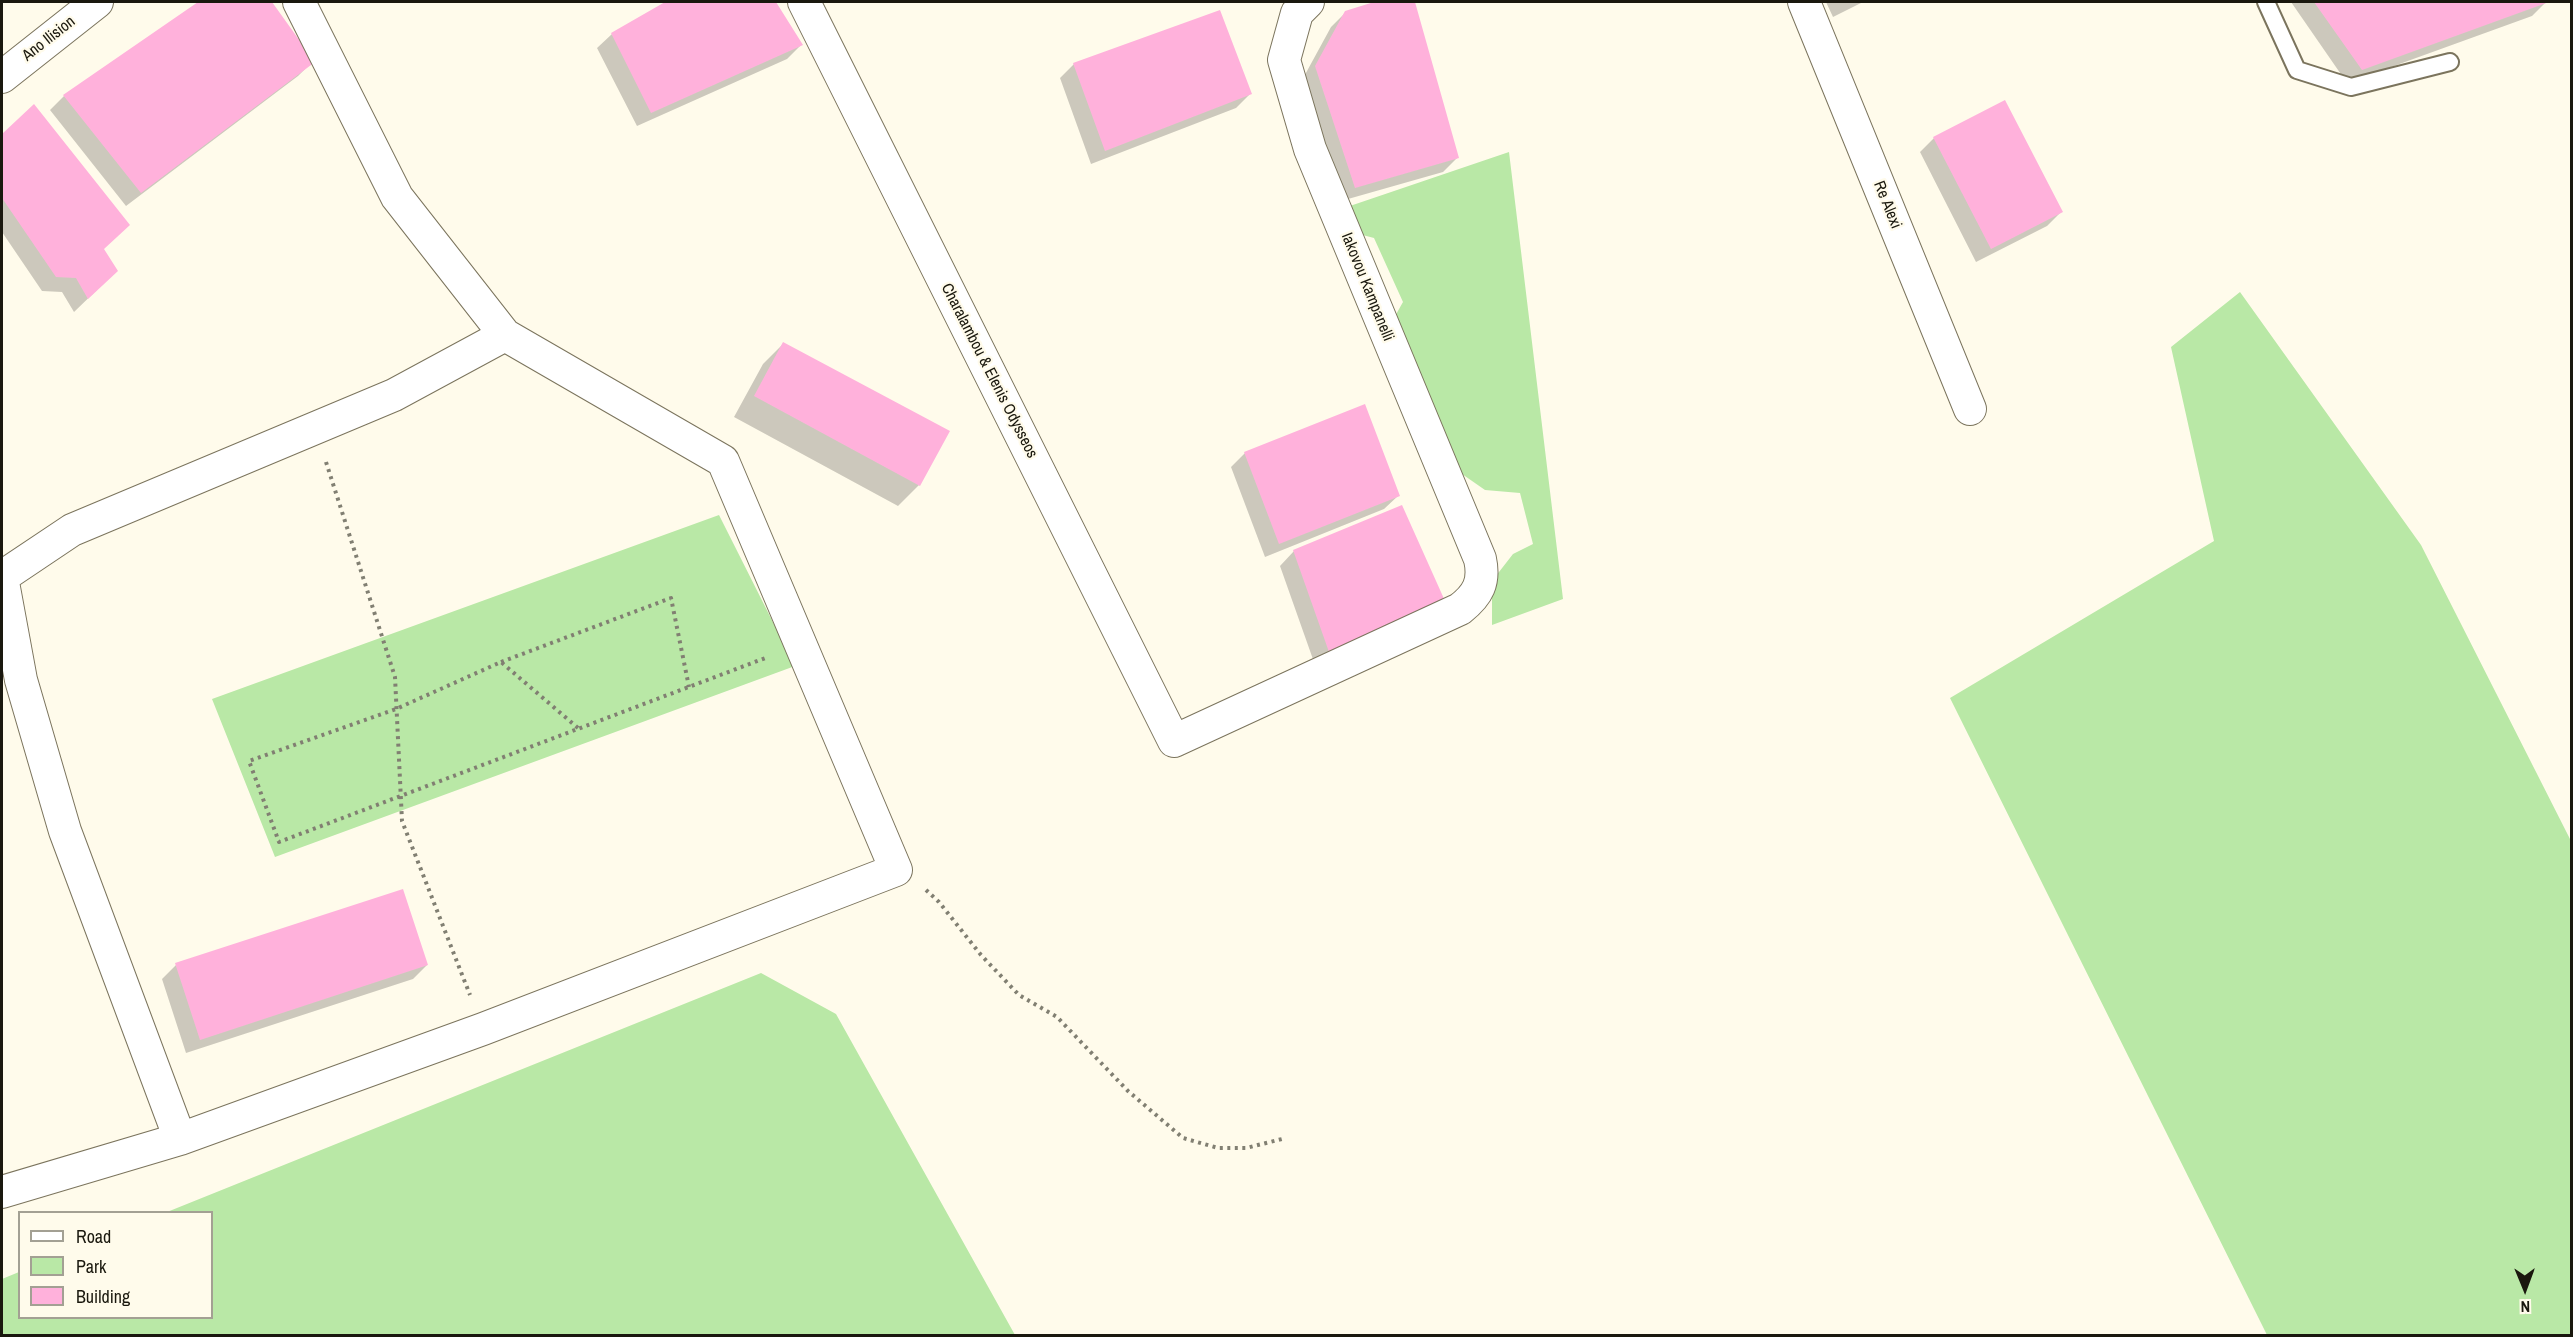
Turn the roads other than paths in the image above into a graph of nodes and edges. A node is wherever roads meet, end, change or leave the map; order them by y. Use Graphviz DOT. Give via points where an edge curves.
graph roads {
  1 [pos="98,2"];
  2 [pos="299,2"];
  3 [pos="804,2"];
  4 [pos="1308,2"];
  5 [pos="1804,2"];
  6 [pos="2266,2"];
  7 [pos="2450,62"];
  8 [pos="2,77"];
  9 [pos="505,335"];
  10 [pos="1970,409"];
  11 [pos="1482,572"];
  12 [pos="2,577"];
  13 [pos="180,1139"];
  14 [pos="2,1192"];
  1 -- 8 [label="street, Ano Ilision"];
  2 -- 9 [label="street" via="397,197"];
  3 -- 11 [label="street, Charalambou & Elenis Odysseos" via="1174,741 1460,609 1477,593"];
  4 -- 11 [label="street, Iakovou Kampanelli" via="1297,13 1284,60 1310,149 1480,559"];
  5 -- 10 [label="street, Re Alexi"];
  6 -- 7 [label="lane" via="2297,70 2351,87"];
  9 -- 12 [label="street" via="394,395 72,530"];
  9 -- 13 [label="street" via="723,461 896,870 483,1029"];
  12 -- 13 [label="street" via="21,680 64,831"];
  13 -- 14 [label="street"];
}
